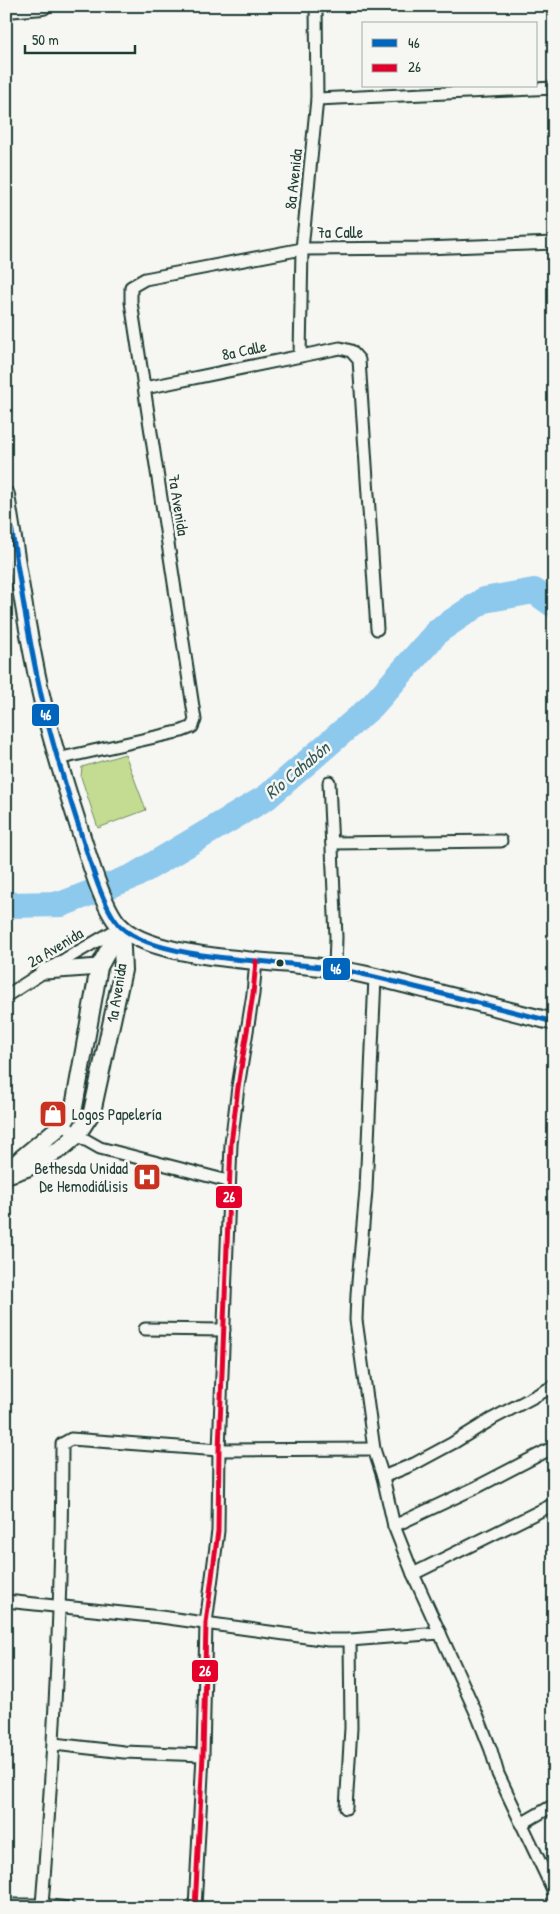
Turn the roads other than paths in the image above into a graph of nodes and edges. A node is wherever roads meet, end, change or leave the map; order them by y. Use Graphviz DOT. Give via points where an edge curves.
graph roads {
  1 [pos="43,6"];
  2 [pos="316,6"];
  3 [pos="6,9"];
  4 [pos="554,88"];
  5 [pos="317,99"];
  6 [pos="554,244"];
  7 [pos="302,249"];
  8 [pos="131,287"];
  9 [pos="300,355"];
  10 [pos="145,388"];
  11 [pos="6,495"];
  12 [pos="377,629"];
  13 [pos="57,759"];
  14 [pos="329,782"];
  15 [pos="500,841"];
  16 [pos="332,843"];
  17 [pos="121,927"];
  18 [pos="256,962"];
  19 [pos="99,967"];
  20 [pos="335,968"];
  21 [pos="45,971"];
  22 [pos="375,977"];
  23 [pos="6,996"];
  24 [pos="554,1022"];
  25 [pos="63,1124"];
  26 [pos="78,1135"];
  27 [pos="6,1174"];
  28 [pos="228,1180"];
  29 [pos="145,1329"];
  30 [pos="224,1330"];
  31 [pos="554,1386"];
  32 [pos="554,1447"];
  33 [pos="374,1449"];
  34 [pos="219,1450"];
  35 [pos="383,1477"];
  36 [pos="554,1504"];
  37 [pos="394,1526"];
  38 [pos="413,1574"];
  39 [pos="6,1601"];
  40 [pos="60,1606"];
  41 [pos="206,1623"];
  42 [pos="440,1632"];
  43 [pos="350,1640"];
  44 [pos="54,1744"];
  45 [pos="203,1755"];
  46 [pos="554,1806"];
  47 [pos="346,1808"];
  48 [pos="521,1824"];
  49 [pos="554,1892"];
  50 [pos="6,1905"];
  51 [pos="42,1905"];
  52 [pos="69,1908"];
  53 [pos="195,1908"];
  1 -- 3 [label="main road"];
  2 -- 5 [label="street, 8a Avenida"];
  4 -- 5 [label="street"];
  5 -- 7 [label="street, 8a Avenida"];
  6 -- 7 [label="street, 7a Calle"];
  7 -- 8 [label="street, 7a Calle" via="145,280"];
  7 -- 9 [label="street, 8a Avenida"];
  8 -- 10 [label="street, 7a Avenida"];
  9 -- 10 [label="street, 8a Calle"];
  9 -- 12 [label="street, 8a Calle" via="340,348 351,351 359,360"];
  10 -- 13 [label="street, 7a Avenida" via="195,720 192,727"];
  11 -- 13 [label="main road" via="26,616"];
  13 -- 17 [label="main road" via="89,858 110,911"];
  14 -- 16 [label="street"];
  15 -- 16 [label="street"];
  16 -- 20 [label="street"];
  17 -- 18 [label="main road" via="159,946"];
  17 -- 19 [label="main road, 1a Avenida"];
  17 -- 21 [label="street, 2a Avenida"];
  17 -- 26 [label="main road, 1a Avenida" via="122,970 92,1112"];
  18 -- 20 [label="main road"];
  18 -- 28 [label="street"];
  19 -- 21 [label="street"];
  19 -- 25 [label="main road, 1a Avenida" via="74,1107"];
  20 -- 22 [label="main road"];
  21 -- 23 [label="street, 2a Avenida"];
  22 -- 24 [label="main road"];
  22 -- 33 [label="street" via="366,1190 356,1320"];
  25 -- 26 [label="street"];
  25 -- 27 [label="main road, 1a Avenida"];
  26 -- 27 [label="main road, 1a Avenida" via="28,1168"];
  26 -- 28 [label="street" via="100,1148"];
  28 -- 30 [label="street"];
  29 -- 30 [label="street"];
  30 -- 34 [label="street"];
  31 -- 35 [label="street" via="453,1444"];
  32 -- 37 [label="street"];
  33 -- 34 [label="street"];
  33 -- 35 [label="street"];
  34 -- 40 [label="street" via="71,1439 62,1444"];
  34 -- 41 [label="street" via="218,1531"];
  35 -- 37 [label="street"];
  36 -- 38 [label="street"];
  37 -- 38 [label="street"];
  38 -- 42 [label="street"];
  39 -- 40 [label="street"];
  40 -- 41 [label="street"];
  40 -- 44 [label="street"];
  41 -- 43 [label="street" via="328,1640"];
  41 -- 45 [label="street"];
  42 -- 43 [label="street"];
  42 -- 48 [label="street"];
  43 -- 47 [label="street" via="351,1728"];
  44 -- 45 [label="street" via="124,1752"];
  44 -- 51 [label="street"];
  45 -- 53 [label="street"];
  46 -- 48 [label="street"];
  48 -- 49 [label="street"];
  50 -- 51 [label="street"];
  51 -- 52 [label="street"];
}
